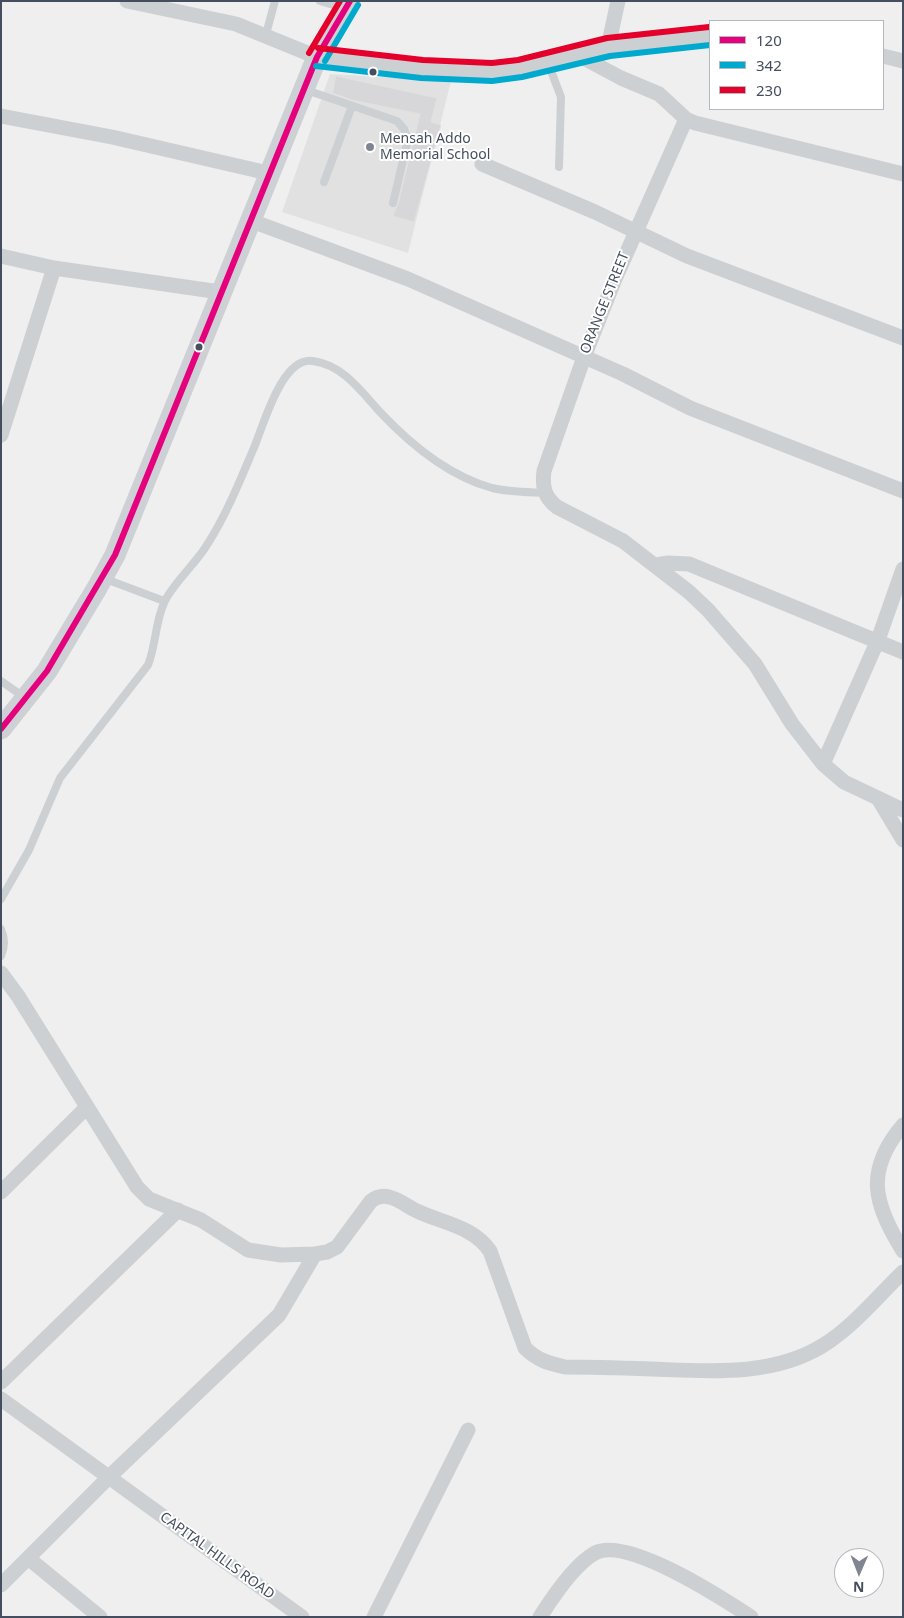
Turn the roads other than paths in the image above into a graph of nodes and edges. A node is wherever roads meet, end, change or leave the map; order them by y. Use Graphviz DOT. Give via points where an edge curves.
graph roads {
  1 [pos="127,1"];
  2 [pos="275,1"];
  3 [pos="320,1"];
  4 [pos="618,1"];
  5 [pos="348,5"];
  6 [pos="266,34"];
  7 [pos="709,36"];
  8 [pos="608,47"];
  9 [pos="578,55"];
  10 [pos="317,56"];
  11 [pos="884,56"];
  12 [pos="903,61"];
  13 [pos="548,63"];
  14 [pos="303,89"];
  15 [pos="352,106"];
  16 [pos="1,116"];
  17 [pos="686,119"];
  18 [pos="482,164"];
  19 [pos="558,167"];
  20 [pos="268,173"];
  21 [pos="903,174"];
  22 [pos="324,182"];
  23 [pos="393,203"];
  24 [pos="249,220"];
  25 [pos="635,231"];
  26 [pos="1,256"];
  27 [pos="54,268"];
  28 [pos="220,292"];
  29 [pos="903,338"];
  30 [pos="584,357"];
  31 [pos="1,435"];
  32 [pos="903,491"];
  33 [pos="545,493"];
  34 [pos="656,565"];
  35 [pos="903,569"];
  36 [pos="103,578"];
  37 [pos="164,601"];
  38 [pos="878,640"];
  39 [pos="903,652"];
  40 [pos="1,681"];
  41 [pos="25,699"];
  42 [pos="1,728"];
  43 [pos="823,764"];
  44 [pos="879,800"];
  45 [pos="903,810"];
  46 [pos="903,840"];
  47 [pos="1,899"];
  48 [pos="1,929"];
  49 [pos="1,956"];
  50 [pos="1,973"];
  51 [pos="86,1107"];
  52 [pos="903,1125"];
  53 [pos="1,1192"];
  54 [pos="178,1210"];
  55 [pos="903,1251"];
  56 [pos="315,1254"];
  57 [pos="903,1272"];
  58 [pos="1,1382"];
  59 [pos="1,1399"];
  60 [pos="468,1430"];
  61 [pos="109,1477"];
  62 [pos="28,1558"];
  63 [pos="1,1585"];
  64 [pos="100,1617"];
  65 [pos="302,1617"];
  66 [pos="374,1617"];
  67 [pos="540,1617"];
  68 [pos="751,1617"];
  1 -- 6 [label="street" via="236,24"];
  2 -- 6 [label="lane"];
  3 -- 5 [label="lane"];
  4 -- 8 [label="street"];
  5 -- 10 [label="main road"];
  6 -- 10 [label="street"];
  7 -- 8 [label="street"];
  8 -- 9 [label="street"];
  9 -- 13 [label="street"];
  9 -- 17 [label="street" via="659,94"];
  10 -- 13 [label="street" via="458,72 520,69"];
  10 -- 14 [label="main road"];
  11 -- 12 [label="street"];
  13 -- 19 [label="lane" via="561,98"];
  14 -- 15 [label="lane"];
  14 -- 20 [label="main road"];
  15 -- 22 [label="lane"];
  15 -- 23 [label="lane" via="397,122 404,129 408,139"];
  16 -- 20 [label="street"];
  17 -- 21 [label="street" via="750,138"];
  17 -- 25 [label="street, ORANGE STREET"];
  18 -- 25 [label="street"];
  20 -- 24 [label="main road"];
  24 -- 28 [label="main road"];
  24 -- 30 [label="street" via="408,279"];
  25 -- 29 [label="street" via="696,259"];
  25 -- 30 [label="street, ORANGE STREET"];
  26 -- 27 [label="street"];
  27 -- 28 [label="street"];
  27 -- 31 [label="street"];
  28 -- 36 [label="main road"];
  30 -- 32 [label="street" via="690,408"];
  30 -- 33 [label="street, ORANGE STREET" via="544,471"];
  33 -- 34 [label="street" via="557,507 604,529"];
  33 -- 37 [label="lane" via="479,484 434,461 335,367 311,360 291,368 275,392 265,424 224,517"];
  34 -- 38 [label="street" via="689,564"];
  34 -- 43 [label="street" via="708,610 755,664 792,724"];
  35 -- 38 [label="street"];
  36 -- 37 [label="lane"];
  36 -- 41 [label="main road" via="47,671"];
  37 -- 47 [label="lane" via="148,665 60,778 29,850"];
  38 -- 39 [label="street"];
  38 -- 43 [label="street"];
  40 -- 41 [label="lane"];
  41 -- 42 [label="main road"];
  43 -- 44 [label="street" via="844,782"];
  44 -- 45 [label="street"];
  44 -- 46 [label="street"];
  48 -- 49 [label="lane" via="4,950"];
  50 -- 51 [label="street"];
  51 -- 53 [label="street"];
  51 -- 54 [label="street" via="142,1194"];
  52 -- 55 [label="street" via="883,1154 876,1189 881,1209"];
  54 -- 56 [label="street" via="201,1220 248,1250 281,1255"];
  54 -- 58 [label="street"];
  56 -- 57 [label="street" via="337,1247 374,1198 393,1198 463,1229 490,1251 523,1343 535,1358 565,1367 715,1371 756,1368 789,1360 821,1347 844,1330"];
  56 -- 61 [label="street" via="279,1315"];
  59 -- 61 [label="street, CAPITAL HILLS ROAD"];
  60 -- 66 [label="street"];
  61 -- 62 [label="street"];
  61 -- 65 [label="street, CAPITAL HILLS ROAD"];
  62 -- 63 [label="street"];
  62 -- 64 [label="street"];
  67 -- 68 [label="street" via="556,1591 582,1564 595,1553 610,1549 644,1557 674,1571"];
}
